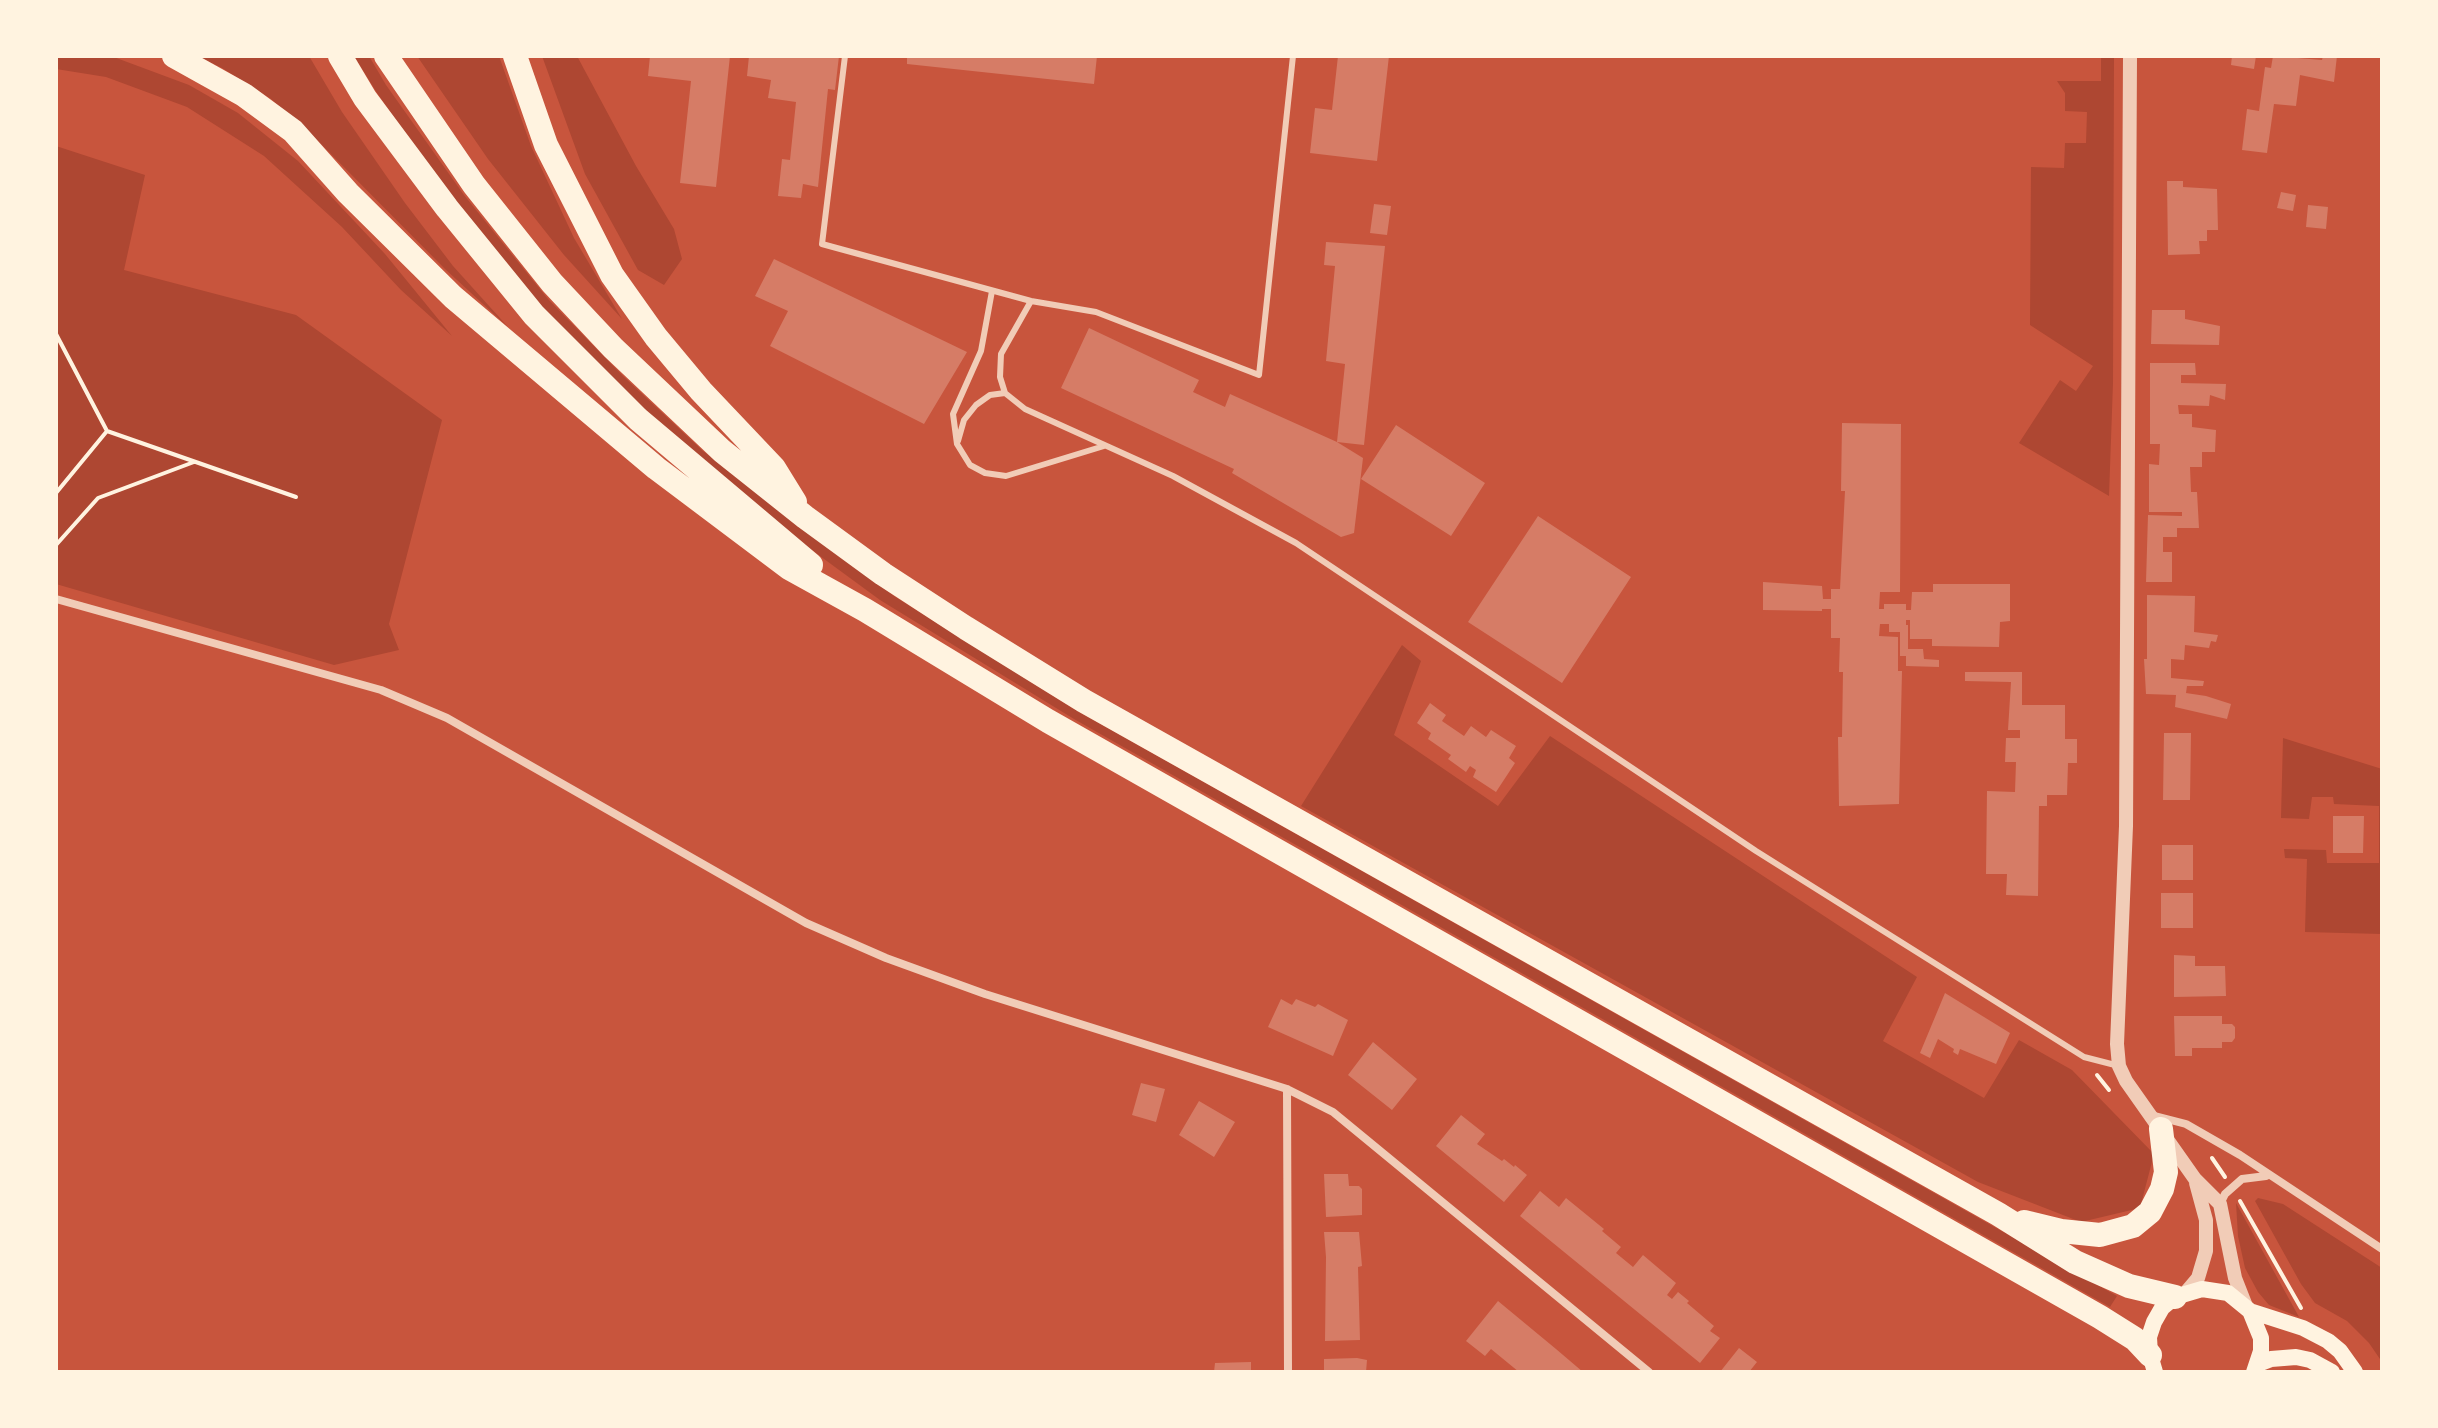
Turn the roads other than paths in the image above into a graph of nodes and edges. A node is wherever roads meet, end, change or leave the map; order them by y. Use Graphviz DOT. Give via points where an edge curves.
graph roads {
  1 [pos="174,56"];
  2 [pos="340,56"];
  3 [pos="386,56"];
  4 [pos="515,56"];
  5 [pos="845,56"];
  6 [pos="1293,56"];
  7 [pos="2130,56"];
  8 [pos="992,291"];
  9 [pos="1031,301"];
  10 [pos="1005,393"];
  11 [pos="957,444"];
  12 [pos="1104,446"];
  13 [pos="805,517"];
  14 [pos="56,599"];
  15 [pos="865,610"];
  16 [pos="2119,1066"];
  17 [pos="1287,1089"];
  18 [pos="2156,1122"];
  19 [pos="2269,1176"];
  20 [pos="2195,1179"];
  21 [pos="2220,1204"];
  22 [pos="1998,1214"];
  23 [pos="2382,1249"];
  24 [pos="2181,1294"];
  25 [pos="2248,1308"];
  26 [pos="2152,1364"];
  27 [pos="2256,1368"];
  28 [pos="1288,1372"];
  29 [pos="1649,1372"];
  30 [pos="2332,1372"];
  31 [pos="2355,1372"];
  1 -- 15 [label="highway" via="244,95 293,131 453,297 656,468 789,568"];
  2 -- 15 [label="highway" via="447,208 534,315 638,419"];
  3 -- 13 [label="highway" via="474,185 552,283 681,414"];
  4 -- 13 [label="highway" via="546,145 612,275 701,391 774,468"];
  5 -- 8 [label="lane" via="822,244"];
  6 -- 9 [label="lane" via="1259,375 1096,312"];
  7 -- 16 [label="street" via="2126,826"];
  8 -- 9 [label="lane"];
  8 -- 11 [label="lane" via="981,351 953,414"];
  9 -- 10 [label="lane" via="1001,354"];
  10 -- 11 [label="lane" via="976,405 964,420"];
  10 -- 12 [label="lane" via="1025,409"];
  11 -- 12 [label="lane" via="970,465 1006,476"];
  12 -- 16 [label="lane" via="1173,476 1296,543 1770,859 2084,1057"];
  13 -- 22 [label="highway" via="883,574 1084,701"];
  14 -- 17 [label="street" via="381,690 447,718 806,923 985,994"];
  15 -- 26 [label="highway" via="1061,728 2100,1317 2135,1339"];
  16 -- 18 [label="street"];
  17 -- 28 [label="street"];
  17 -- 29 [label="street" via="1333,1112"];
  18 -- 19 [label="street" via="2186,1124"];
  18 -- 20 [label="street"];
  18 -- 22 [label="highway" via="2166,1172 2150,1212 2133,1226 2111,1234 2085,1234"];
  19 -- 21 [label="street" via="2242,1179"];
  19 -- 23 [label="street"];
  20 -- 21 [label="street"];
  20 -- 24 [label="street" via="2206,1220 2206,1251 2198,1278"];
  21 -- 25 [label="street" via="2235,1278"];
  22 -- 24 [label="highway" via="2105,1276 2143,1290"];
  24 -- 25 [label="main road" via="2217,1290"];
  24 -- 26 [label="main road" via="2154,1322 2149,1337"];
  25 -- 27 [label="main road" via="2261,1338"];
  25 -- 31 [label="main road" via="2328,1341"];
  27 -- 30 [label="main road" via="2296,1357"];
}
